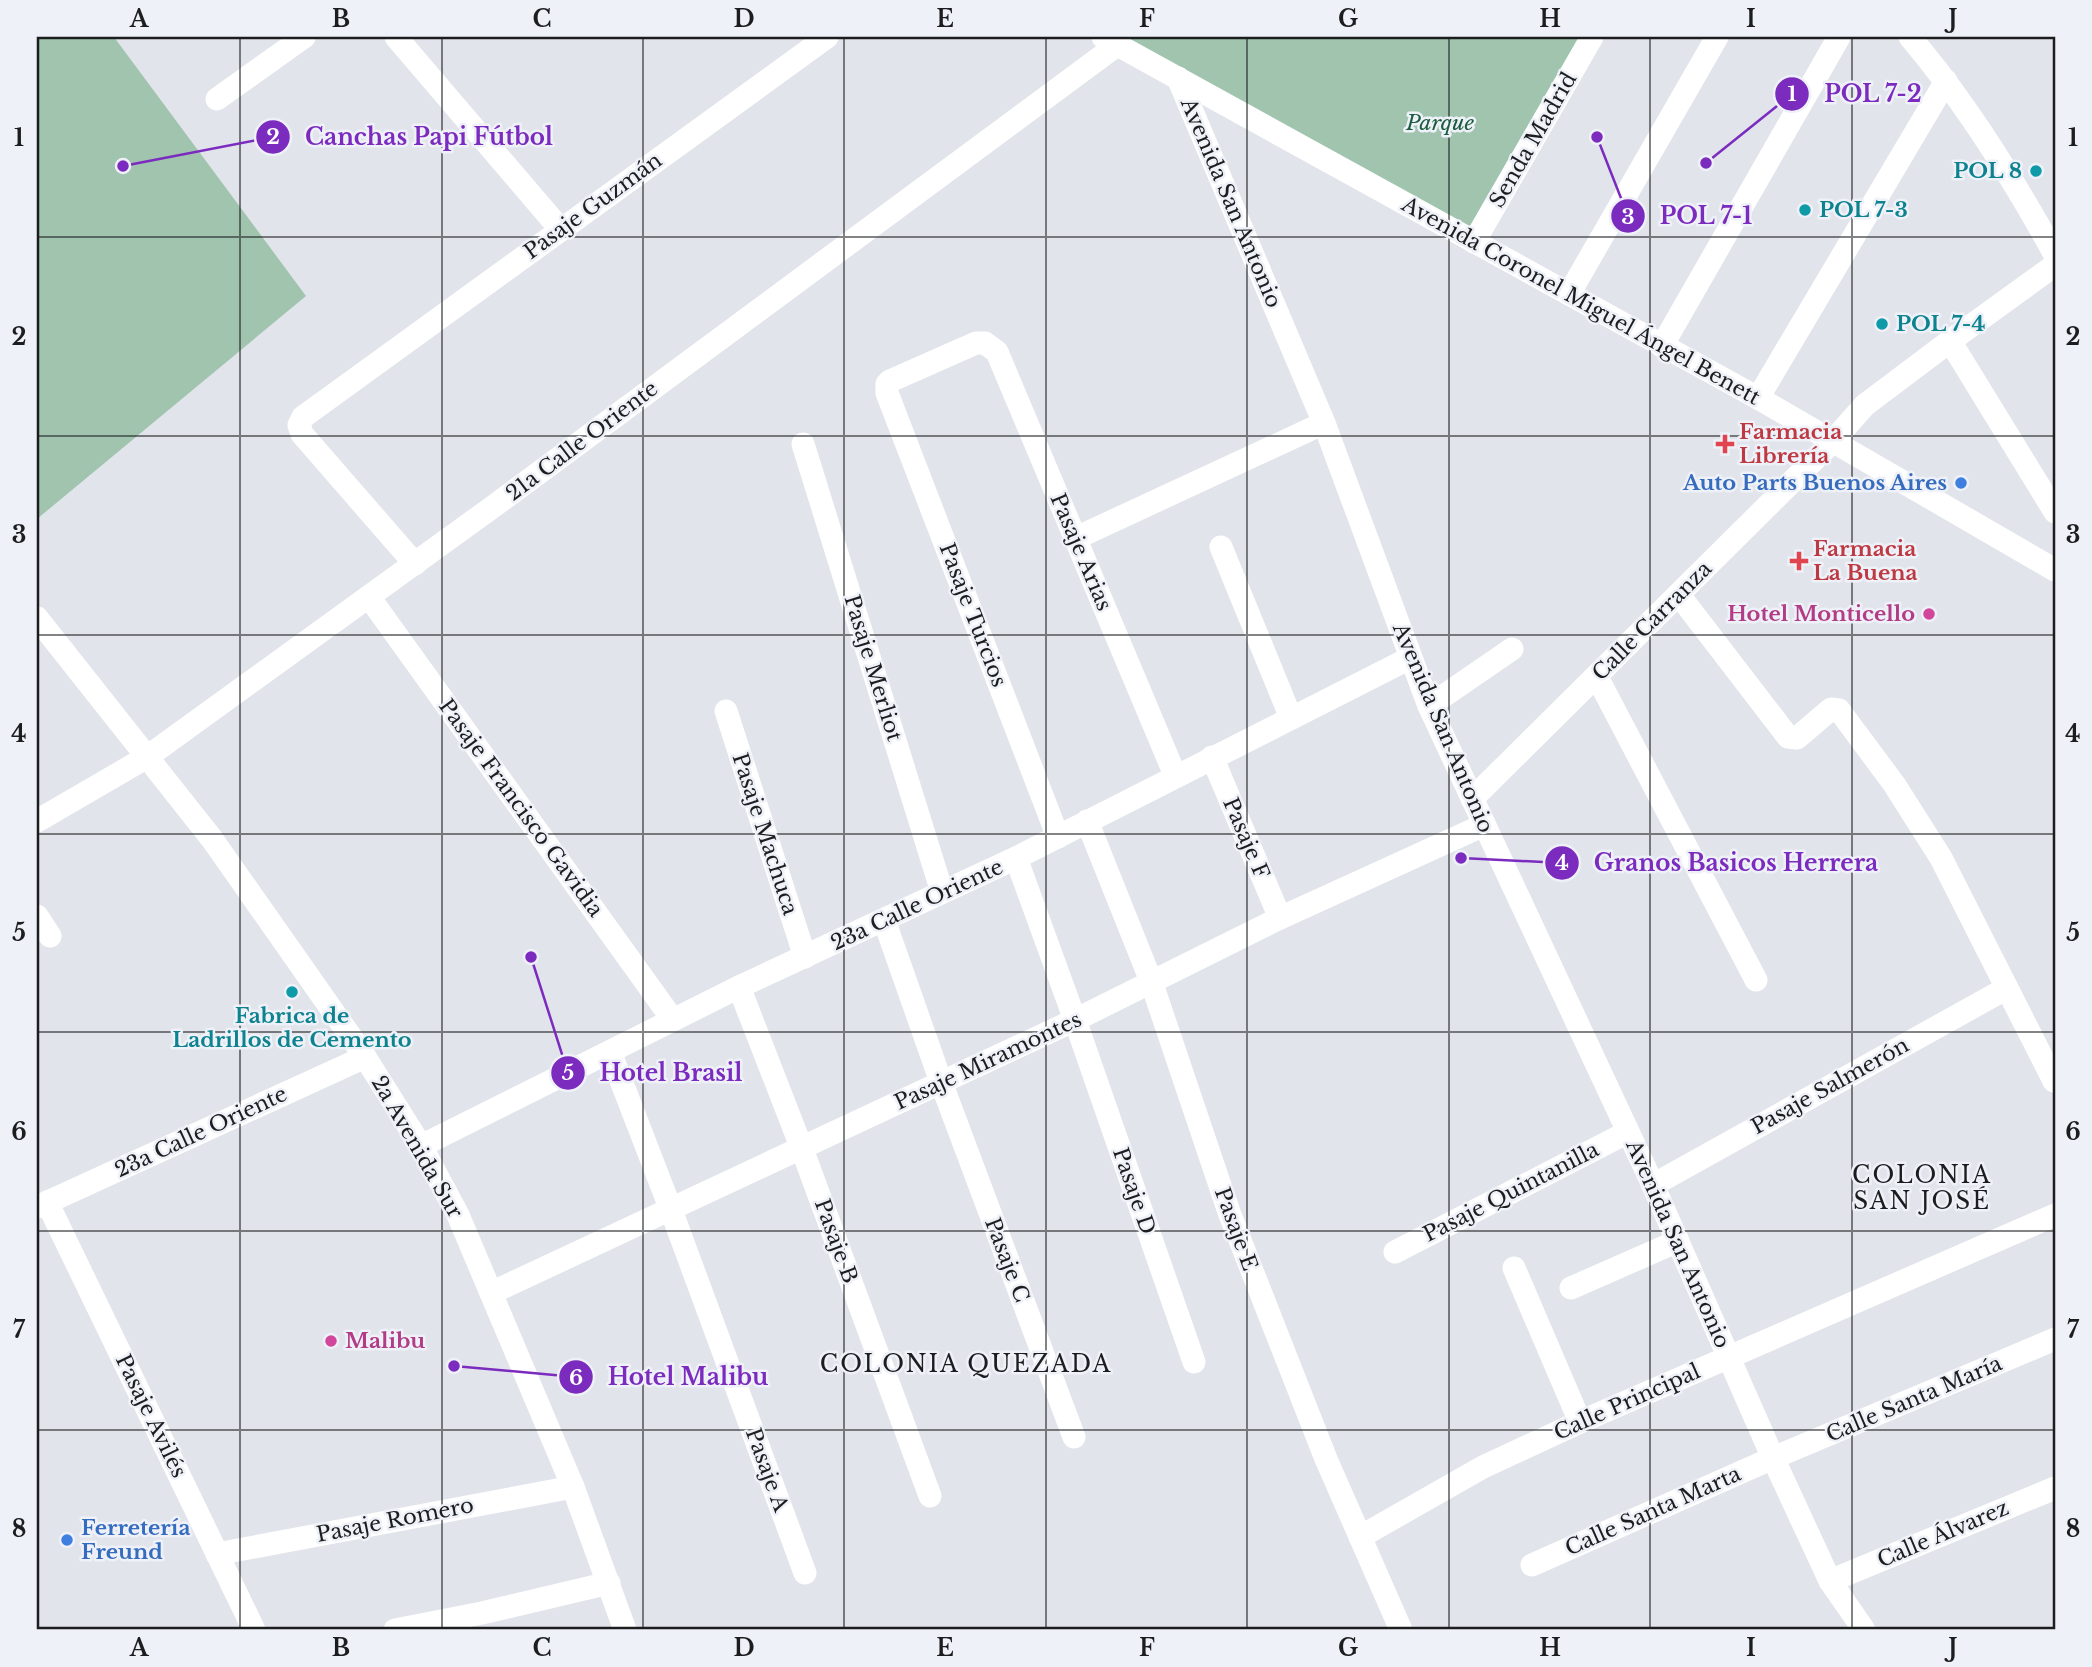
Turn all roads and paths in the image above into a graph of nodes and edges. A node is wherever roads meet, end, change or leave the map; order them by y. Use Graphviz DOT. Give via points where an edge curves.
graph roads {
  1 [pos="304,37"];
  2 [pos="396,37"];
  3 [pos="827,37"];
  4 [pos="1592,37"];
  5 [pos="1717,37"];
  6 [pos="1839,37"];
  7 [pos="1910,37"];
  8 [pos="1110,41"];
  9 [pos="1178,78"];
  10 [pos="1946,82"];
  11 [pos="217,99"];
  12 [pos="561,230"];
  13 [pos="1474,242"];
  14 [pos="2055,255"];
  15 [pos="2055,265"];
  16 [pos="1569,294"];
  17 [pos="1950,341"];
  18 [pos="975,343"];
  19 [pos="1662,346"];
  20 [pos="1758,398"];
  21 [pos="1324,423"];
  22 [pos="1832,442"];
  23 [pos="803,444"];
  24 [pos="2055,512"];
  25 [pos="1074,539"];
  26 [pos="1221,547"];
  27 [pos="415,564"];
  28 [pos="2055,570"];
  29 [pos="1679,595"];
  30 [pos="369,597"];
  31 [pos="37,618"];
  32 [pos="1512,649"];
  33 [pos="1410,658"];
  34 [pos="1597,677"];
  35 [pos="1429,706"];
  36 [pos="726,711"];
  37 [pos="1291,718"];
  38 [pos="147,757"];
  39 [pos="1212,757"];
  40 [pos="1175,775"];
  41 [pos="1472,799"];
  42 [pos="37,821"];
  43 [pos="1087,821"];
  44 [pos="1484,825"];
  45 [pos="1058,837"];
  46 [pos="1016,858"];
  47 [pos="942,892"];
  48 [pos="37,916"];
  49 [pos="1280,918"];
  50 [pos="884,920"];
  51 [pos="50,936"];
  52 [pos="805,957"];
  53 [pos="1756,980"];
  54 [pos="1152,981"];
  55 [pos="738,987"];
  56 [pos="2007,988"];
  57 [pos="673,1020"];
  58 [pos="1075,1020"];
  59 [pos="610,1052"];
  60 [pos="365,1057"];
  61 [pos="2054,1081"];
  62 [pos="941,1083"];
  63 [pos="1628,1132"];
  64 [pos="421,1146"];
  65 [pos="802,1149"];
  66 [pos="1653,1185"];
  67 [pos="42,1205"];
  68 [pos="671,1210"];
  69 [pos="2055,1215"];
  70 [pos="1678,1241"];
  71 [pos="1395,1252"];
  72 [pos="1514,1268"];
  73 [pos="1572,1288"];
  74 [pos="491,1293"];
  75 [pos="2055,1339"];
  76 [pos="1729,1357"];
  77 [pos="1194,1362"];
  78 [pos="1580,1422"];
  79 [pos="1074,1437"];
  80 [pos="1773,1458"];
  81 [pos="573,1487"];
  82 [pos="2055,1488"];
  83 [pos="930,1496"];
  84 [pos="1360,1537"];
  85 [pos="217,1554"];
  86 [pos="1532,1564"];
  87 [pos="805,1573"];
  88 [pos="1830,1581"];
  89 [pos="608,1583"];
  90 [pos="254,1630"];
  91 [pos="395,1630"];
  92 [pos="625,1630"];
  93 [pos="1401,1630"];
  94 [pos="1864,1630"];
  1 -- 11 [label="street"];
  2 -- 12 [label="street"];
  3 -- 12 [label="street, Pasaje Guzmán"];
  4 -- 13 [label="street, Senda Madrid"];
  5 -- 16 [label="street"];
  6 -- 19 [label="street"];
  7 -- 10 [label="street"];
  8 -- 9 [label="street, Avenida Coronel Miguel Ángel Benett"];
  8 -- 27 [label="street, 21a Calle Oriente"];
  9 -- 13 [label="street, Avenida Coronel Miguel Ángel Benett"];
  9 -- 21 [label="street, Avenida San Antonio"];
  10 -- 14 [label="street" via="2021,192"];
  10 -- 20 [label="street"];
  12 -- 27 [label="street, Pasaje Guzmán" via="303,417 299,425"];
  13 -- 16 [label="street, Avenida Coronel Miguel Ángel Benett"];
  15 -- 17 [label="street, Calle Carranza"];
  16 -- 19 [label="street, Avenida Coronel Miguel Ángel Benett"];
  17 -- 22 [label="street, Calle Carranza" via="1865,405"];
  17 -- 24 [label="street"];
  18 -- 25 [label="street, Pasaje Arias" via="985,343 997,352"];
  18 -- 45 [label="street, Pasaje Turcios" via="890,381 887,393"];
  19 -- 20 [label="street, Avenida Coronel Miguel Ángel Benett"];
  20 -- 22 [label="street, Avenida Coronel Miguel Ángel Benett"];
  21 -- 25 [label="street"];
  21 -- 33 [label="street, Avenida San Antonio"];
  22 -- 28 [label="street, Avenida Coronel Miguel Ángel Benett"];
  22 -- 29 [label="street, Calle Carranza"];
  23 -- 47 [label="street, Pasaje Merliot"];
  25 -- 40 [label="street, Pasaje Arias"];
  26 -- 37 [label="street"];
  27 -- 30 [label="street, 21a Calle Oriente"];
  29 -- 34 [label="street, Calle Carranza"];
  29 -- 56 [label="street" via="1788,737 1797,738 1831,709 1839,710 1941,858"];
  30 -- 38 [label="street, 21a Calle Oriente"];
  30 -- 57 [label="street, Pasaje Francisco Gavidia"];
  31 -- 38 [label="street, 2a Avenida Sur"];
  32 -- 35 [label="street"];
  33 -- 35 [label="street, Avenida San Antonio"];
  33 -- 37 [label="street, 23a Calle Oriente"];
  34 -- 41 [label="street, Calle Carranza"];
  34 -- 53 [label="street"];
  35 -- 41 [label="street, Avenida San Antonio"];
  36 -- 52 [label="street, Pasaje Machuca"];
  37 -- 39 [label="street, 23a Calle Oriente"];
  38 -- 42 [label="street, 21a Calle Oriente"];
  38 -- 60 [label="street, 2a Avenida Sur" via="212,839"];
  39 -- 40 [label="street, 23a Calle Oriente"];
  39 -- 49 [label="street, Pasaje F"];
  40 -- 43 [label="street, 23a Calle Oriente"];
  41 -- 44 [label="street, Avenida San Antonio"];
  43 -- 45 [label="street, 23a Calle Oriente"];
  43 -- 54 [label="street, Pasaje E"];
  44 -- 49 [label="street, Pasaje Miramontes"];
  44 -- 63 [label="street, Avenida San Antonio"];
  45 -- 46 [label="street, 23a Calle Oriente"];
  46 -- 47 [label="street, 23a Calle Oriente"];
  46 -- 58 [label="street, Pasaje D"];
  47 -- 50 [label="street, 23a Calle Oriente"];
  48 -- 51 [label="street"];
  49 -- 54 [label="street, Pasaje Miramontes"];
  50 -- 52 [label="street, 23a Calle Oriente"];
  50 -- 62 [label="street, Pasaje C"];
  52 -- 55 [label="street, 23a Calle Oriente"];
  54 -- 58 [label="street, Pasaje Miramontes"];
  54 -- 84 [label="street, Pasaje E" via="1229,1212"];
  55 -- 57 [label="street, 23a Calle Oriente"];
  55 -- 65 [label="street, Pasaje B"];
  56 -- 61 [label="street"];
  56 -- 66 [label="street, Pasaje Salmerón"];
  57 -- 59 [label="street, 23a Calle Oriente"];
  58 -- 62 [label="street, Pasaje Miramontes"];
  58 -- 77 [label="street, Pasaje D"];
  59 -- 64 [label="street, 23a Calle Oriente"];
  59 -- 68 [label="street, Pasaje A"];
  60 -- 64 [label="street, 2a Avenida Sur"];
  60 -- 67 [label="street, 23a Calle Oriente"];
  62 -- 65 [label="street, Pasaje Miramontes"];
  62 -- 79 [label="street, Pasaje C"];
  63 -- 66 [label="street, Avenida San Antonio"];
  63 -- 71 [label="street, Pasaje Quintanilla"];
  64 -- 74 [label="street, 2a Avenida Sur" via="458,1215"];
  65 -- 68 [label="street, Pasaje Miramontes"];
  65 -- 83 [label="street, Pasaje B"];
  66 -- 70 [label="street, Avenida San Antonio"];
  67 -- 85 [label="street, Pasaje Avilés"];
  68 -- 74 [label="street, Pasaje Miramontes"];
  68 -- 87 [label="street, Pasaje A"];
  69 -- 76 [label="street, Calle Principal"];
  70 -- 73 [label="street"];
  70 -- 76 [label="street, Avenida San Antonio"];
  72 -- 78 [label="street"];
  74 -- 81 [label="street, 2a Avenida Sur"];
  75 -- 80 [label="street, Calle Santa María"];
  76 -- 78 [label="street, Calle Principal"];
  76 -- 80 [label="street, Avenida San Antonio"];
  78 -- 84 [label="street, Calle Principal" via="1483,1467"];
  80 -- 86 [label="street, Calle Santa Marta"];
  80 -- 88 [label="street, Avenida San Antonio"];
  81 -- 85 [label="street, Pasaje Romero"];
  81 -- 89 [label="street, 2a Avenida Sur"];
  82 -- 88 [label="street, Calle Álvarez"];
  84 -- 93 [label="street, Pasaje E"];
  85 -- 90 [label="street, Pasaje Avilés"];
  88 -- 94 [label="street, Avenida San Antonio"];
  89 -- 91 [label="street"];
  89 -- 92 [label="street, 2a Avenida Sur"];
}
